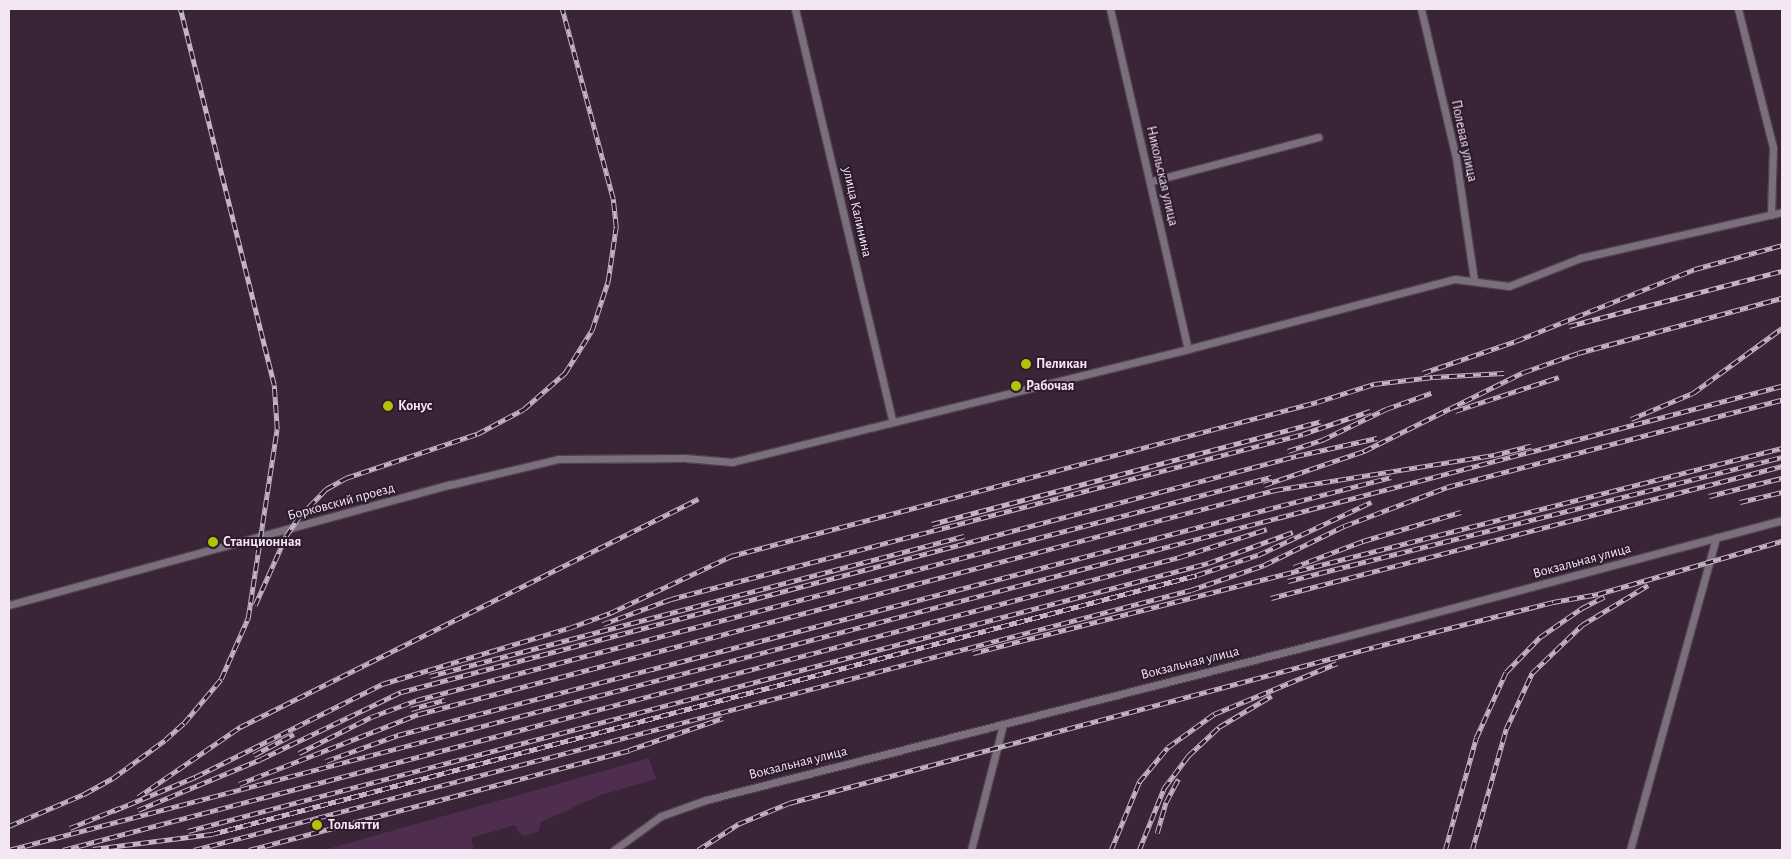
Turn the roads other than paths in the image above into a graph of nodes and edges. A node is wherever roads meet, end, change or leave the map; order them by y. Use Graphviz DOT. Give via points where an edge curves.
graph roads {
  1 [pos="795,9"];
  2 [pos="1110,9"];
  3 [pos="1421,9"];
  4 [pos="1738,9"];
  5 [pos="1318,137"];
  6 [pos="1152,181"];
  7 [pos="1782,212"];
  8 [pos="1771,215"];
  9 [pos="1474,280"];
  10 [pos="1188,350"];
  11 [pos="893,422"];
  12 [pos="1782,520"];
  13 [pos="1716,538"];
  14 [pos="9,605"];
  15 [pos="1003,724"];
  16 [pos="614,850"];
  17 [pos="970,850"];
  18 [pos="1630,850"];
  1 -- 11 [label="street, улица Калинина"];
  2 -- 6 [label="street, Никольская улица"];
  3 -- 9 [label="street, Полевая улица" via="1456,158"];
  4 -- 8 [label="street" via="1773,147"];
  5 -- 6 [label="street"];
  6 -- 10 [label="street, Никольская улица"];
  7 -- 8 [label="street"];
  8 -- 9 [label="street" via="1580,258 1509,286"];
  9 -- 10 [label="street" via="1454,279"];
  10 -- 11 [label="street"];
  11 -- 14 [label="street, Борковский проезд" via="732,462 685,458 558,459"];
  12 -- 13 [label="street, Вокзальная улица"];
  13 -- 15 [label="street, Вокзальная улица"];
  13 -- 18 [label="street"];
  15 -- 16 [label="street, Вокзальная улица" via="682,807 644,826"];
  15 -- 17 [label="street"];
}
